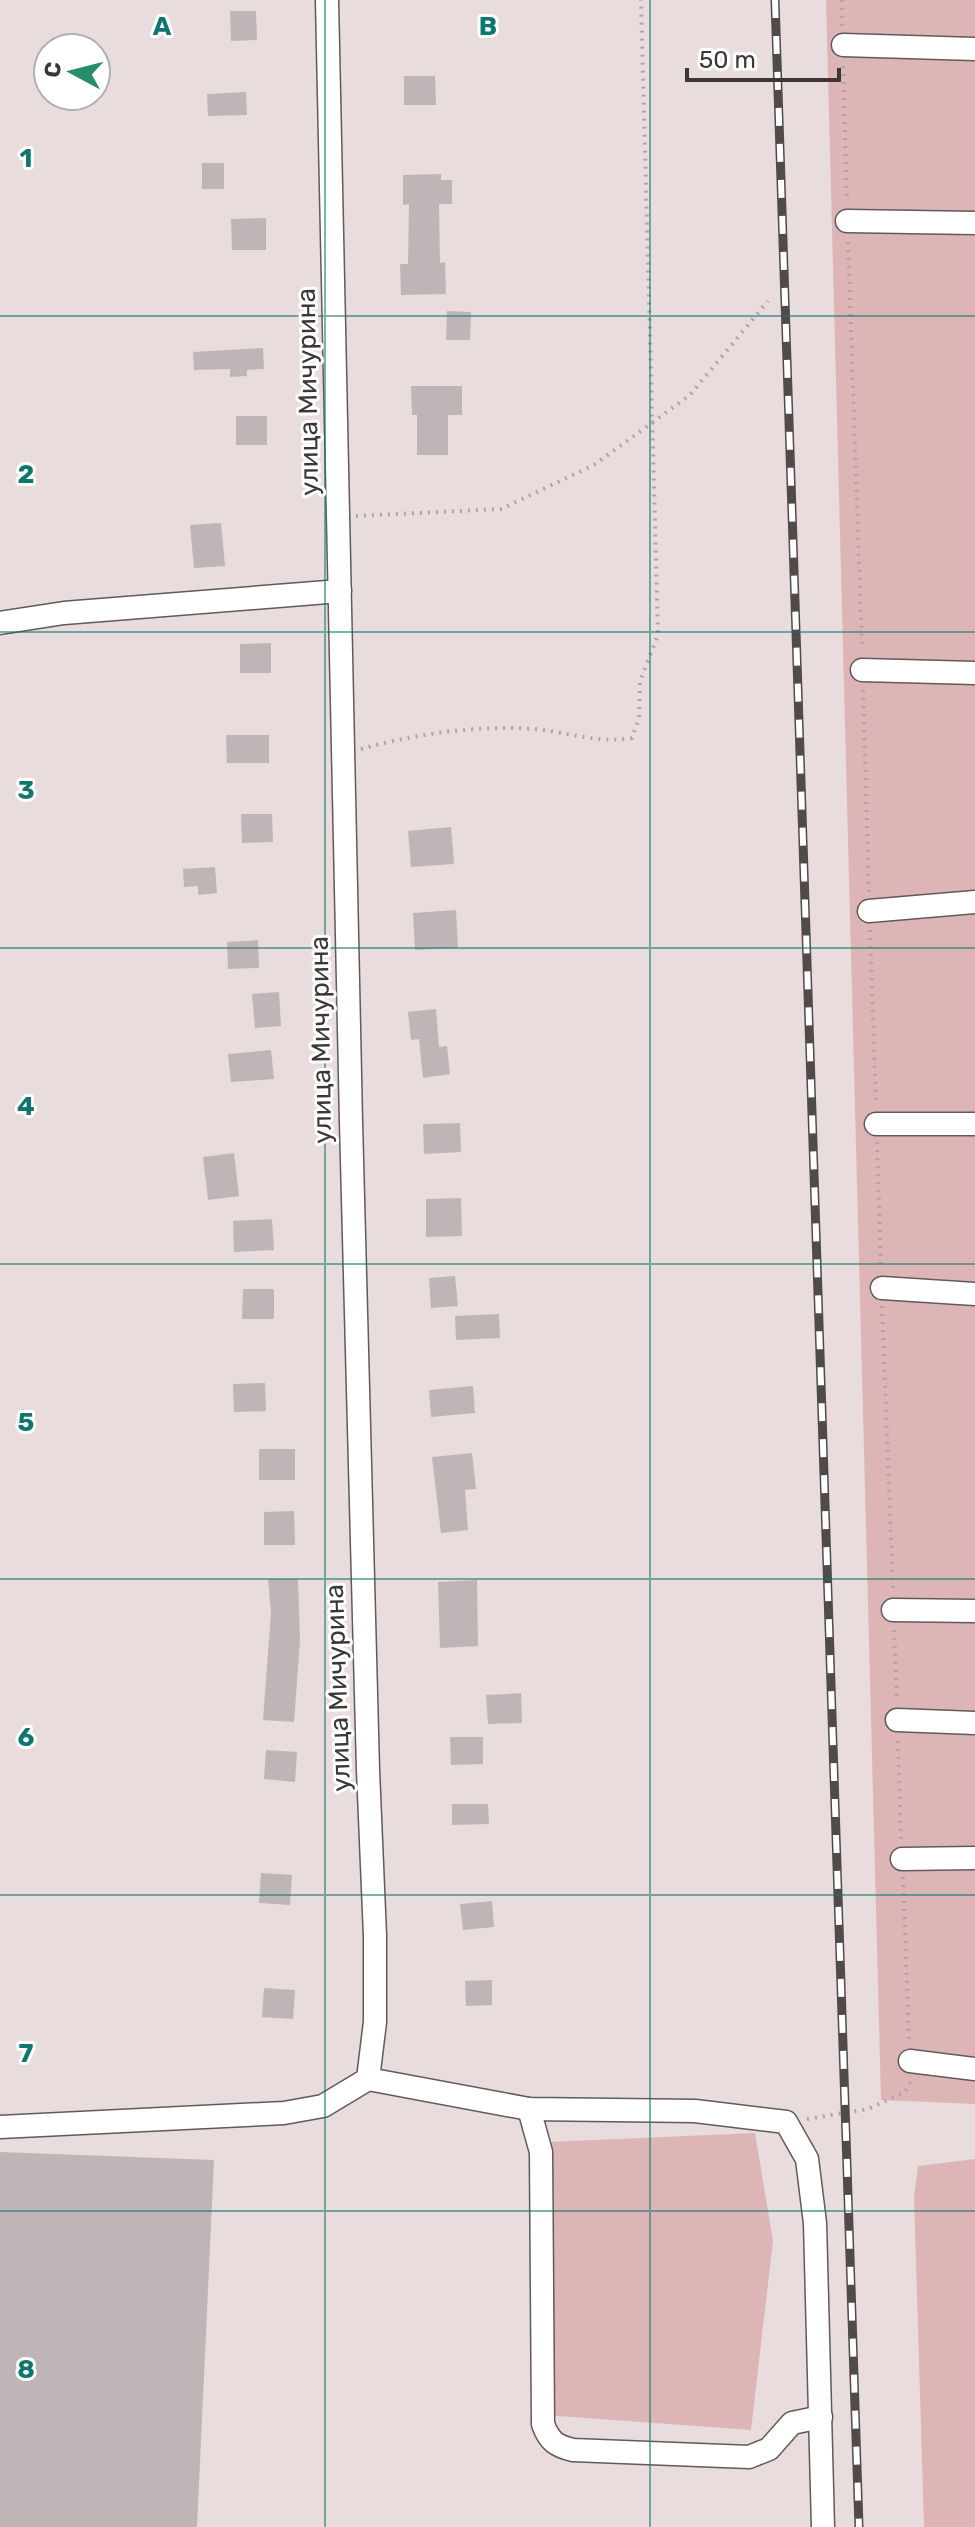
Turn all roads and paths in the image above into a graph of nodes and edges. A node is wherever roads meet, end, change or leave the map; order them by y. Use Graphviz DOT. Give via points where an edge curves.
graph roads {
  1 [pos="327,0"];
  2 [pos="641,0"];
  3 [pos="842,0"];
  4 [pos="843,45"];
  5 [pos="975,49"];
  6 [pos="847,221"];
  7 [pos="975,223"];
  8 [pos="768,301"];
  9 [pos="653,422"];
  10 [pos="338,517"];
  11 [pos="340,591"];
  12 [pos="0,623"];
  13 [pos="862,670"];
  14 [pos="975,673"];
  15 [pos="343,754"];
  16 [pos="975,902"];
  17 [pos="869,911"];
  18 [pos="876,1124"];
  19 [pos="975,1124"];
  20 [pos="882,1288"];
  21 [pos="975,1294"];
  22 [pos="893,1610"];
  23 [pos="975,1611"];
  24 [pos="897,1720"];
  25 [pos="975,1723"];
  26 [pos="975,1858"];
  27 [pos="902,1859"];
  28 [pos="910,2061"];
  29 [pos="975,2069"];
  30 [pos="368,2079"];
  31 [pos="529,2109"];
  32 [pos="786,2122"];
  33 [pos="0,2127"];
  34 [pos="821,2417"];
  35 [pos="823,2527"];
  1 -- 10 [label="street, улица Мичурина"];
  2 -- 9 [label="path"];
  3 -- 4 [label="path"];
  4 -- 5 [label="street"];
  4 -- 6 [label="path"];
  6 -- 7 [label="street"];
  6 -- 13 [label="path"];
  8 -- 9 [label="path" via="690,395"];
  9 -- 10 [label="path" via="594,465 501,509"];
  9 -- 15 [label="path" via="658,635 640,681 639,718 632,738 614,741 533,729 448,732"];
  10 -- 11 [label="street, улица Мичурина"];
  11 -- 12 [label="street"];
  11 -- 15 [label="street, улица Мичурина"];
  13 -- 14 [label="street"];
  13 -- 17 [label="path"];
  15 -- 30 [label="street, улица Мичурина" via="375,1936 375,2022"];
  16 -- 17 [label="street"];
  17 -- 18 [label="path"];
  18 -- 19 [label="street"];
  18 -- 20 [label="path"];
  20 -- 21 [label="street"];
  20 -- 22 [label="path"];
  22 -- 23 [label="street"];
  22 -- 24 [label="path"];
  24 -- 25 [label="street"];
  24 -- 27 [label="path"];
  26 -- 27 [label="street"];
  27 -- 28 [label="path"];
  28 -- 29 [label="street"];
  28 -- 32 [label="path" via="912,2080 905,2092 868,2109"];
  30 -- 31 [label="street"];
  30 -- 33 [label="street" via="323,2106 284,2113"];
  31 -- 32 [label="street" via="695,2111"];
  31 -- 34 [label="street" via="541,2152 543,2424 548,2438 573,2450 749,2457 769,2449 792,2423"];
  32 -- 34 [label="street" via="807,2159 815,2223"];
  34 -- 35 [label="street"];
}
